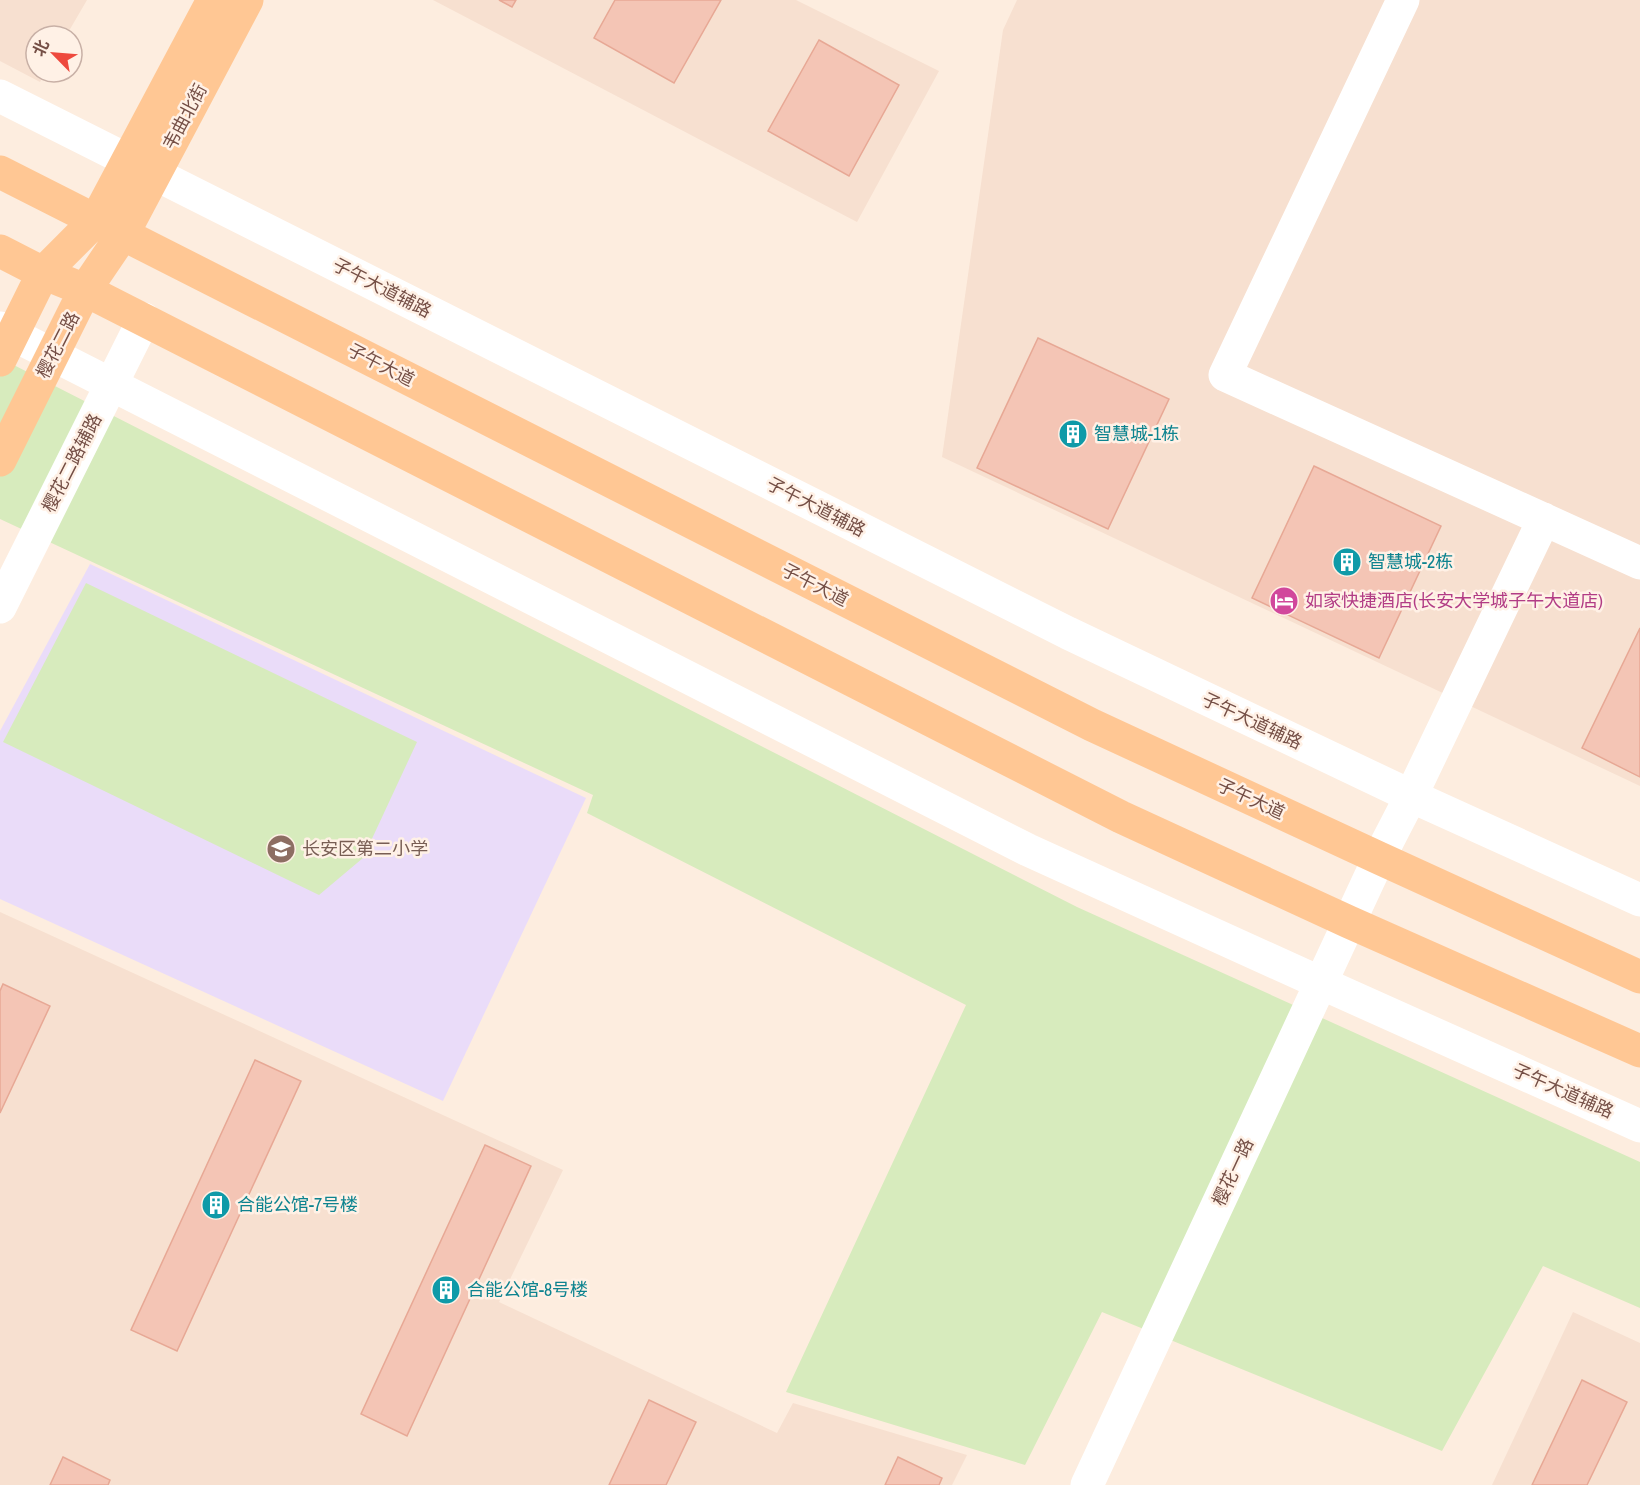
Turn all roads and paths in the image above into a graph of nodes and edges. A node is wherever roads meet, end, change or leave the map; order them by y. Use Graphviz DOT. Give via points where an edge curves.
graph roads {
  1 [pos="213,0"];
  2 [pos="247,0"];
  3 [pos="1403,0"];
  4 [pos="0,96"];
  5 [pos="141,167"];
  6 [pos="0,172"];
  7 [pos="109,227"];
  8 [pos="0,251"];
  9 [pos="43,273"];
  10 [pos="86,290"];
  11 [pos="144,319"];
  12 [pos="4,341"];
  13 [pos="53,355"];
  14 [pos="112,385"];
  15 [pos="0,460"];
  16 [pos="1544,519"];
  17 [pos="1640,563"];
  18 [pos="0,607"];
  19 [pos="1411,796"];
  20 [pos="1379,858"];
  21 [pos="1640,900"];
  22 [pos="1349,922"];
  23 [pos="1640,977"];
  24 [pos="1321,983"];
  25 [pos="1640,1051"];
  26 [pos="1640,1126"];
  27 [pos="1087,1485"];
  1 -- 5 [label="main road, 韦曲北街"];
  2 -- 5 [label="main road, 韦曲北街"];
  3 -- 16 [label="street" via="1225,375"];
  4 -- 5 [label="street, 子午大道辅路"];
  5 -- 7 [label="main road, 韦曲北街"];
  5 -- 19 [label="street, 子午大道辅路" via="1068,633"];
  6 -- 7 [label="main road, 子午大道"];
  7 -- 9 [label="main road"];
  7 -- 10 [label="main road, 樱花二路"];
  7 -- 20 [label="main road, 子午大道" via="1092,725"];
  8 -- 9 [label="main road"];
  9 -- 10 [label="main road"];
  9 -- 12 [label="main road"];
  10 -- 11 [label="main road"];
  10 -- 13 [label="main road, 樱花二路"];
  11 -- 14 [label="street, 樱花二路辅路"];
  11 -- 22 [label="main road" via="1121,817"];
  12 -- 13 [label="street, 子午大道辅路"];
  13 -- 14 [label="street, 子午大道辅路"];
  13 -- 15 [label="main road, 樱花二路"];
  14 -- 18 [label="street, 樱花二路辅路"];
  14 -- 24 [label="street, 子午大道辅路" via="1028,850"];
  16 -- 17 [label="street"];
  16 -- 19 [label="street, 樱花一路"];
  19 -- 20 [label="street, 樱花一路"];
  19 -- 21 [label="street, 子午大道辅路"];
  20 -- 22 [label="street, 樱花一路"];
  20 -- 23 [label="main road, 子午大道"];
  22 -- 24 [label="street, 樱花一路"];
  22 -- 25 [label="main road"];
  24 -- 26 [label="street, 子午大道辅路"];
  24 -- 27 [label="street, 樱花一路"];
}
